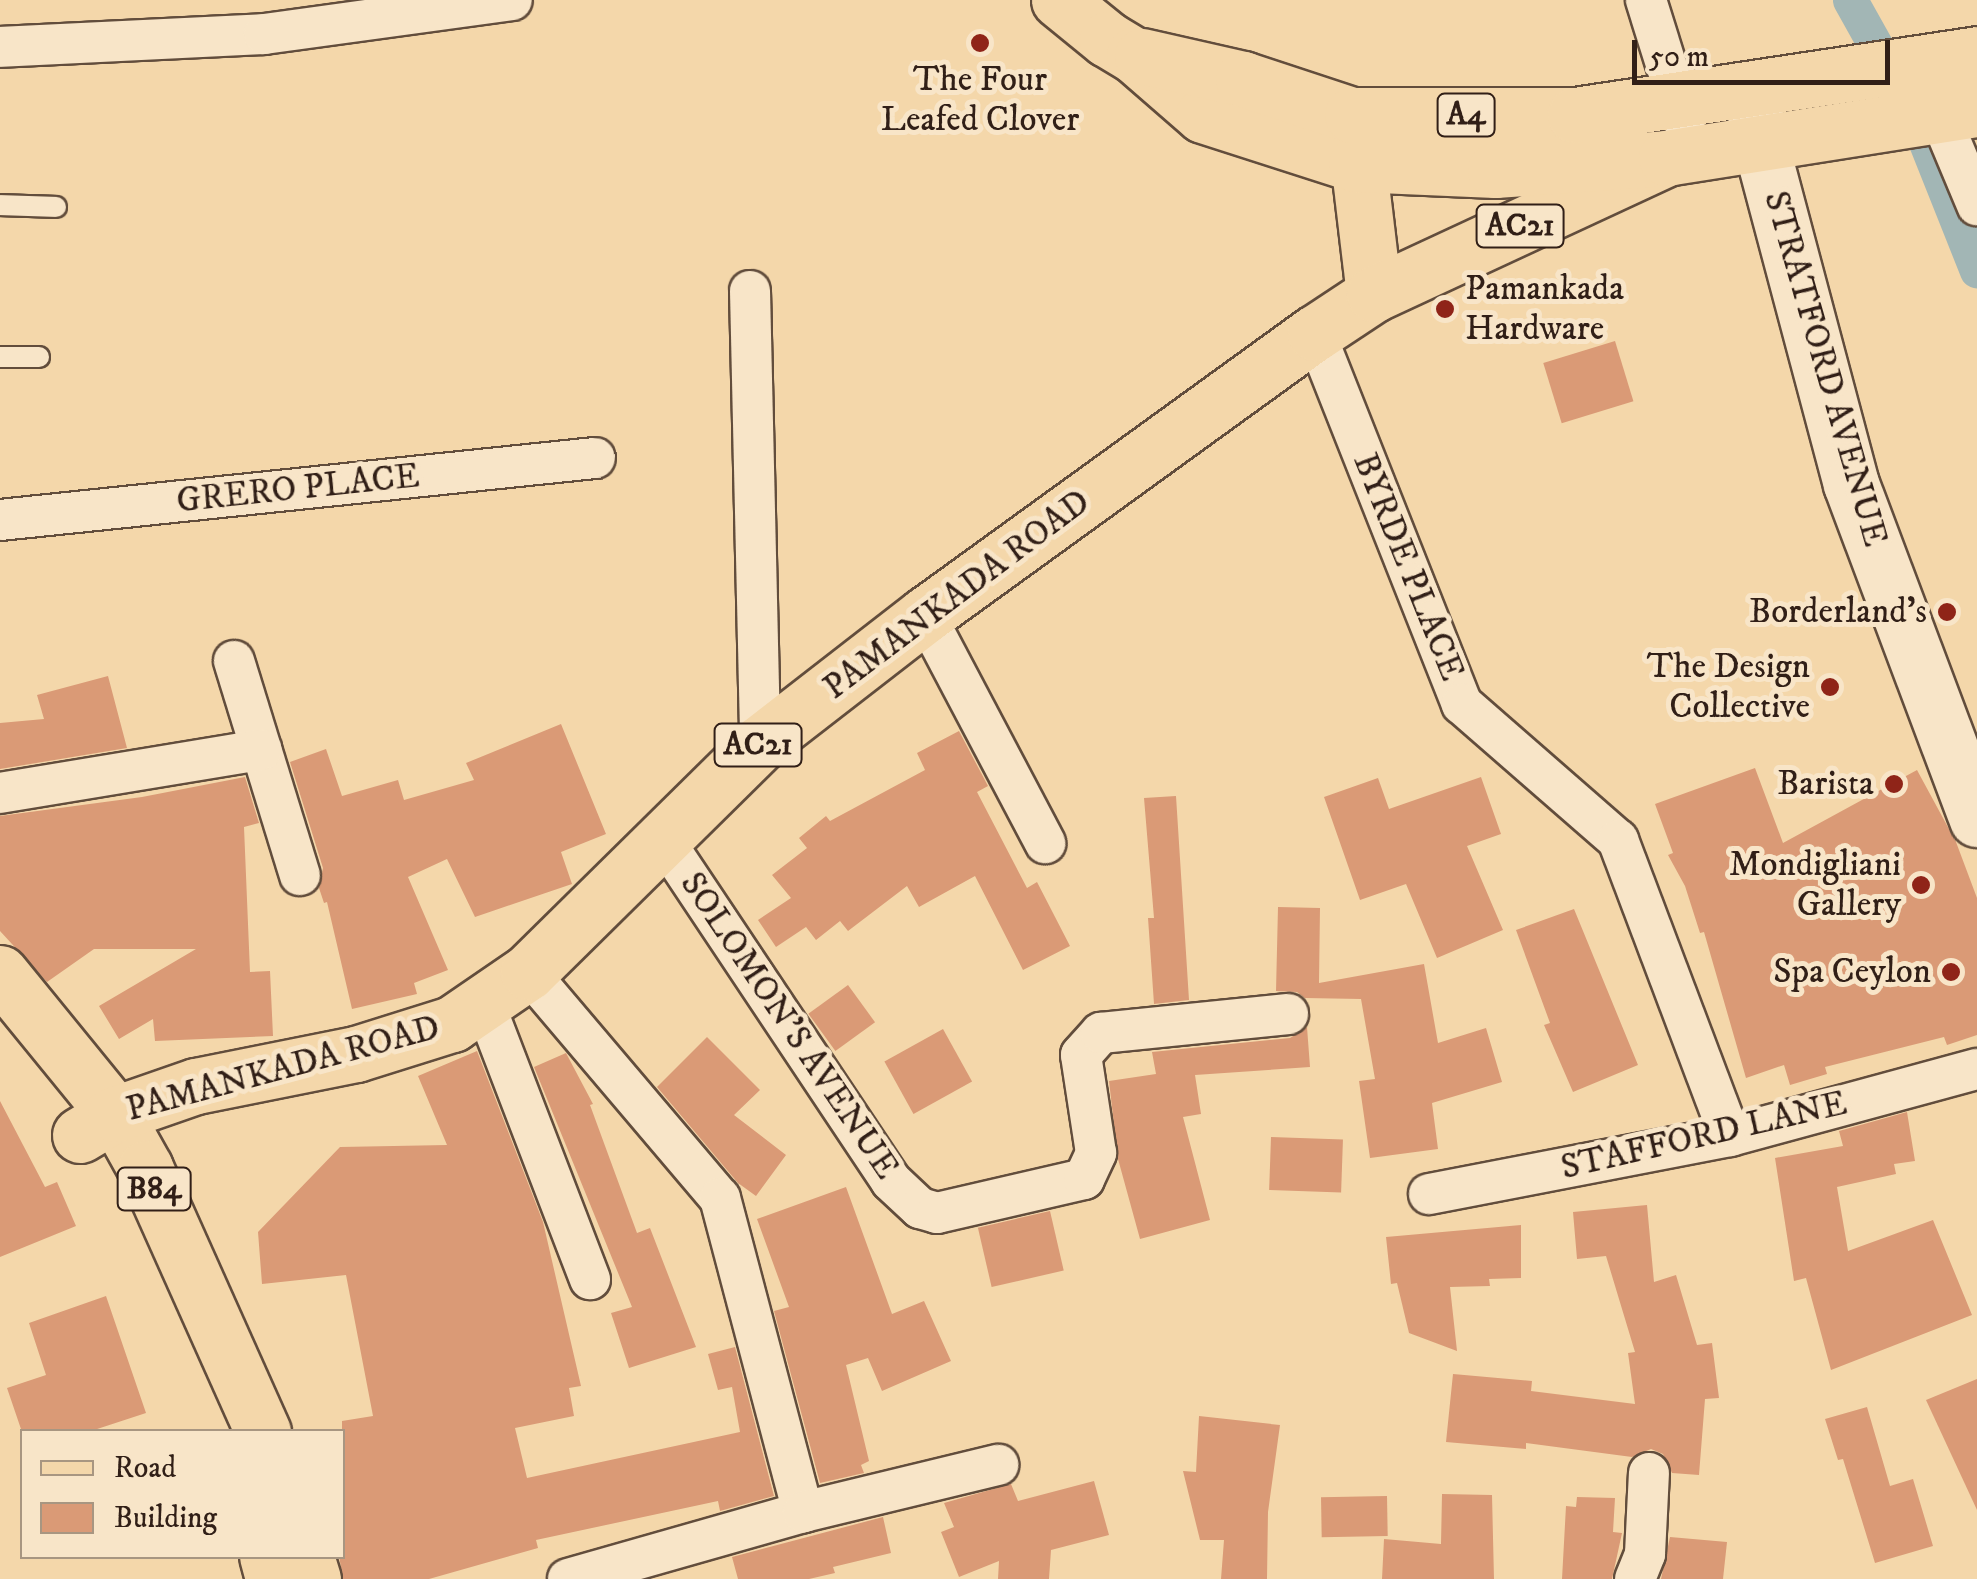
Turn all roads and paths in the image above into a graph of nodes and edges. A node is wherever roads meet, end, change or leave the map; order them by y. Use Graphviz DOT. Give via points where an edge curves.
graph roads {
  1 [pos="512,0"];
  2 [pos="1059,0"];
  3 [pos="1646,0"];
  4 [pos="0,47"];
  5 [pos="1977,54"];
  6 [pos="1777,83"];
  7 [pos="1678,98"];
  8 [pos="1958,111"];
  9 [pos="1354,140"];
  10 [pos="1760,142"];
  11 [pos="1679,156"];
  12 [pos="1977,204"];
  13 [pos="0,205"];
  14 [pos="56,206"];
  15 [pos="750,292"];
  16 [pos="1374,294"];
  17 [pos="1314,333"];
  18 [pos="0,356"];
  19 [pos="39,357"];
  20 [pos="595,458"];
  21 [pos="0,520"];
  22 [pos="926,615"];
  23 [pos="234,661"];
  24 [pos="760,743"];
  25 [pos="261,750"];
  26 [pos="0,793"];
  27 [pos="1977,819"];
  28 [pos="664,839"];
  29 [pos="1045,842"];
  30 [pos="300,875"];
  31 [pos="528,972"];
  32 [pos="0,974"];
  33 [pos="484,1003"];
  34 [pos="1288,1014"];
  35 [pos="0,1034"];
  36 [pos="1977,1069"];
  37 [pos="97,1124"];
  38 [pos="1730,1136"];
  39 [pos="1429,1194"];
  40 [pos="590,1280"];
  41 [pos="222,1429"];
  42 [pos="262,1429"];
  43 [pos="998,1465"];
  44 [pos="1649,1473"];
  45 [pos="804,1512"];
  46 [pos="568,1579"];
  47 [pos="1635,1579"];
  1 -- 4 [label="street" via="264,34"];
  2 -- 9 [label="main road, A4" via="1134,55 1243,79"];
  3 -- 7 [label="street"];
  5 -- 6 [label="main road, A4"];
  6 -- 7 [label="main road, A4"];
  6 -- 10 [label="main road, STRATFORD AVENUE"];
  7 -- 9 [label="main road, A4"];
  7 -- 11 [label="street"];
  8 -- 10 [label="main road, A4"];
  8 -- 12 [label="street"];
  9 -- 11 [label="main road, A4" via="1495,170"];
  9 -- 16 [label="main road"];
  10 -- 11 [label="main road, A4"];
  10 -- 27 [label="main road, STRATFORD AVENUE" via="1851,484"];
  11 -- 16 [label="main road, PAMANKADA ROAD / AC21"];
  13 -- 14 [label="lane"];
  15 -- 24 [label="street"];
  16 -- 17 [label="main road, PAMANKADA ROAD / AC21"];
  17 -- 22 [label="main road, PAMANKADA ROAD / AC21"];
  17 -- 38 [label="street, BYRDE PLACE" via="1462,704 1618,840"];
  18 -- 19 [label="lane"];
  20 -- 21 [label="street, GRERO PLACE"];
  22 -- 24 [label="main road, PAMANKADA ROAD / AC21"];
  22 -- 29 [label="street"];
  23 -- 25 [label="street"];
  24 -- 28 [label="main road, PAMANKADA ROAD / AC21"];
  25 -- 26 [label="street"];
  25 -- 30 [label="street"];
  28 -- 31 [label="main road, PAMANKADA ROAD / AC21"];
  28 -- 34 [label="street, SOLOMON'S AVENUE" via="891,1181 920,1208 937,1213 1084,1179 1096,1153 1081,1055 1101,1033"];
  31 -- 33 [label="main road, PAMANKADA ROAD / AC21"];
  31 -- 45 [label="street" via="720,1198"];
  32 -- 37 [label="main road, B84"];
  33 -- 37 [label="main road, PAMANKADA ROAD / AC21" via="452,1024 356,1054 196,1086"];
  33 -- 40 [label="street"];
  35 -- 37 [label="main road, B84"];
  36 -- 38 [label="street, STAFFORD LANE"];
  37 -- 41 [label="main road, B84" via="114,1186"];
  37 -- 42 [label="main road, B84" via="145,1168"];
  38 -- 39 [label="street, STAFFORD LANE"];
  43 -- 45 [label="street"];
  44 -- 47 [label="street" via="1644,1554"];
  45 -- 46 [label="street"];
}
